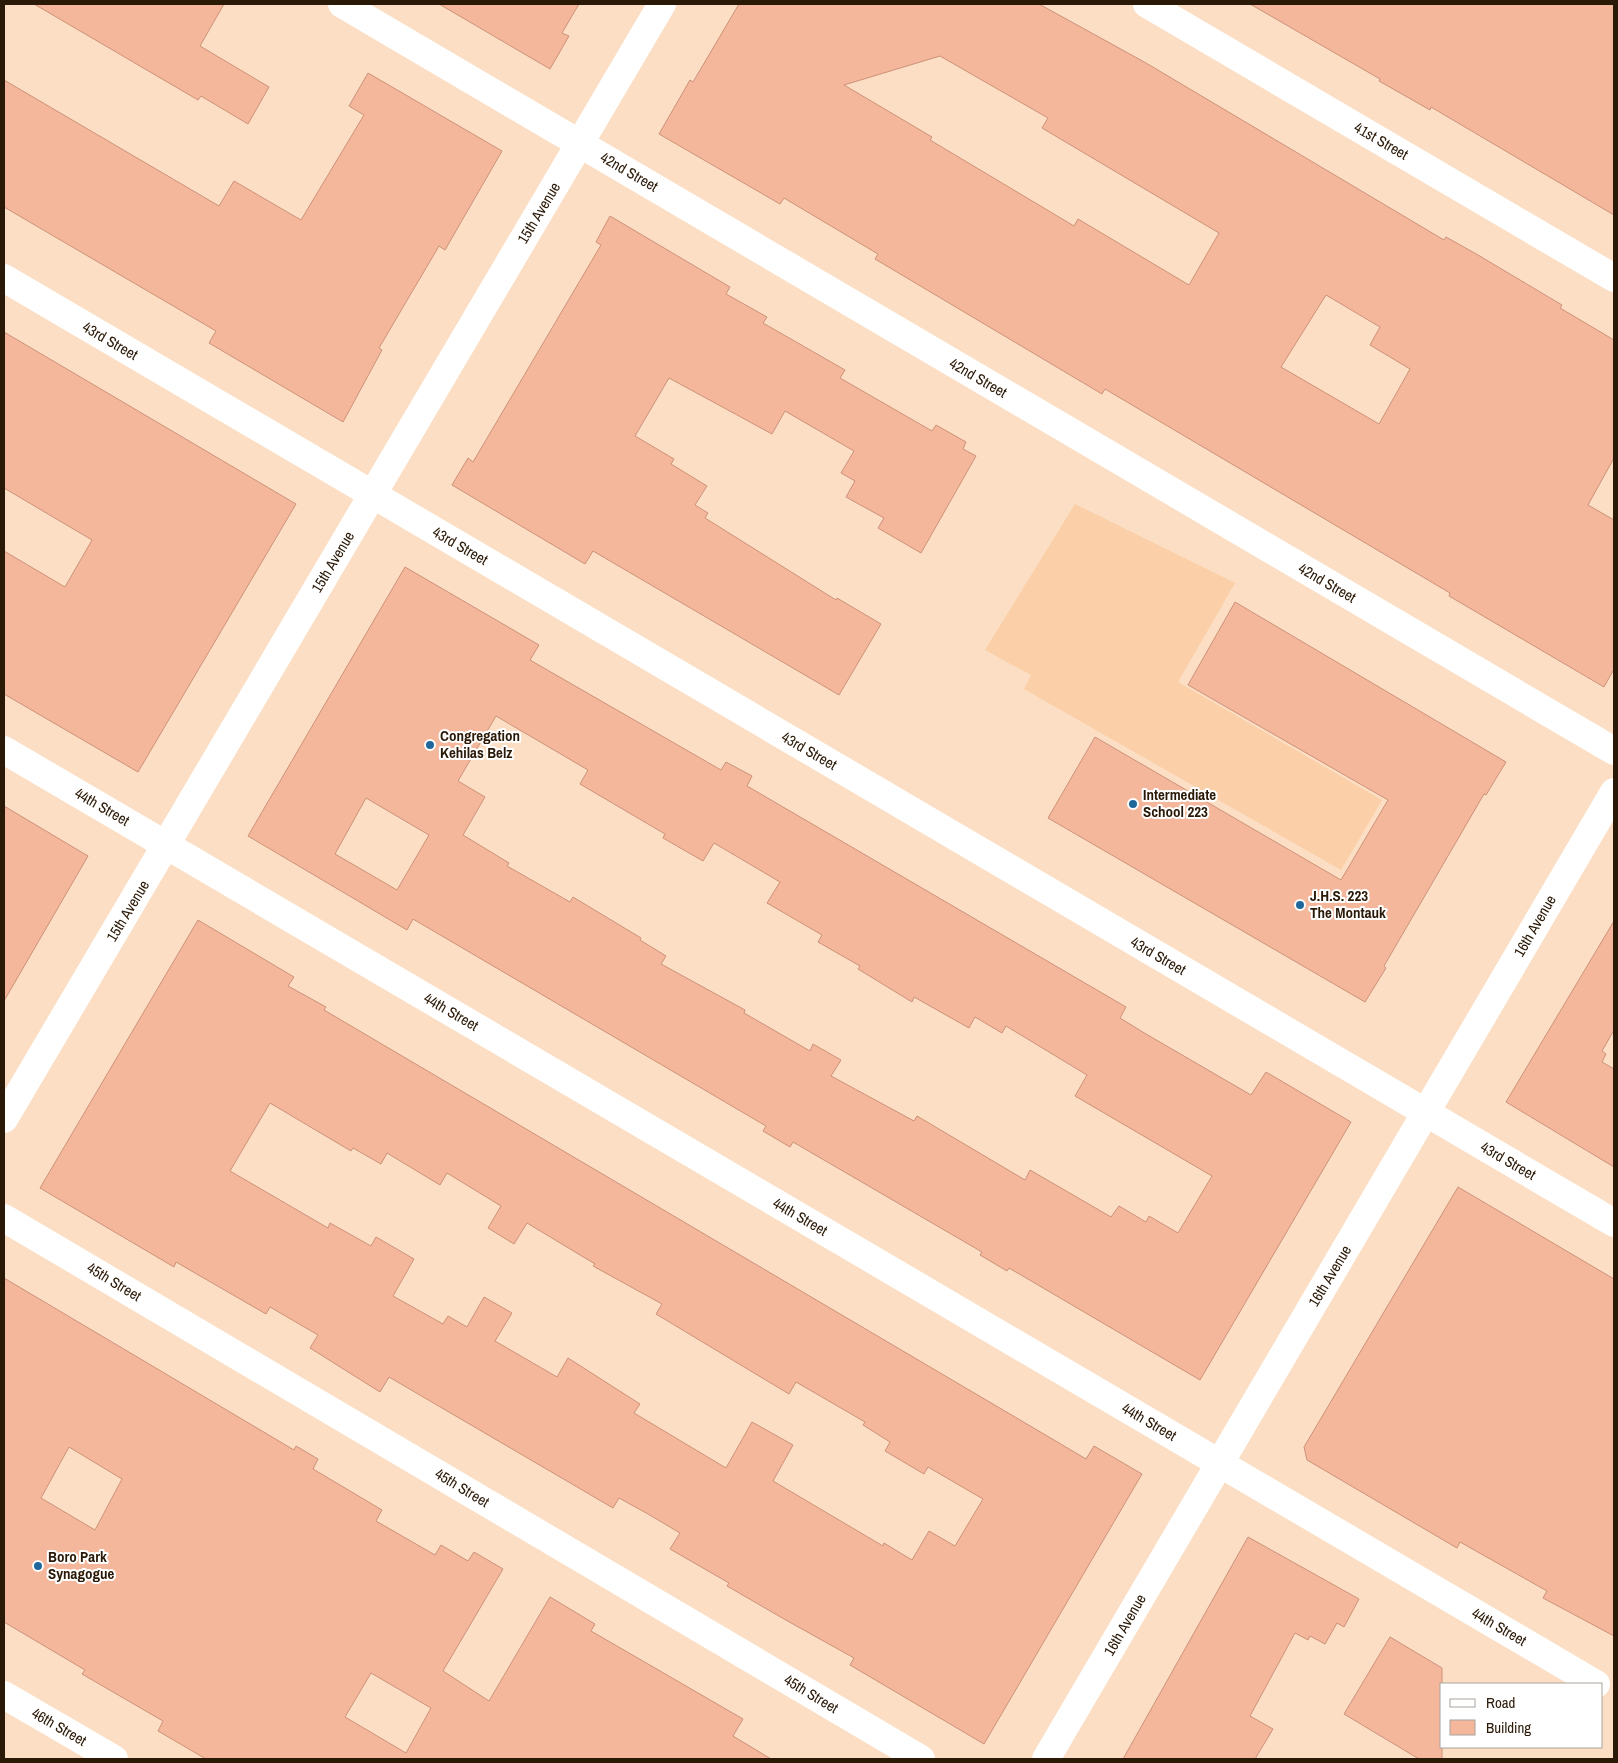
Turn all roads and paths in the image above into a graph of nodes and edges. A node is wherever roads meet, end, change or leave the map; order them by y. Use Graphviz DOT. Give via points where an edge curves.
graph roads {
  1 [pos="342,4"];
  2 [pos="662,4"];
  3 [pos="1147,4"];
  4 [pos="580,144"];
  5 [pos="4,278"];
  6 [pos="1614,278"];
  7 [pos="373,495"];
  8 [pos="4,750"];
  9 [pos="1614,751"];
  10 [pos="1614,792"];
  11 [pos="166,845"];
  12 [pos="1426,1113"];
  13 [pos="4,1119"];
  14 [pos="4,1218"];
  15 [pos="1614,1223"];
  16 [pos="1220,1463"];
  17 [pos="1594,1683"];
  18 [pos="1603,1688"];
  19 [pos="4,1695"];
  20 [pos="1614,1695"];
  21 [pos="114,1759"];
  22 [pos="921,1759"];
  23 [pos="1046,1759"];
  1 -- 4 [label="street, 42nd Street"];
  2 -- 4 [label="street, 15th Avenue"];
  3 -- 6 [label="street, 41st Street"];
  4 -- 7 [label="street, 15th Avenue"];
  4 -- 9 [label="street, 42nd Street"];
  5 -- 7 [label="street, 43rd Street"];
  7 -- 11 [label="street, 15th Avenue"];
  7 -- 12 [label="street, 43rd Street"];
  8 -- 11 [label="street, 44th Street"];
  10 -- 12 [label="street, 16th Avenue"];
  11 -- 13 [label="street, 15th Avenue"];
  11 -- 16 [label="street, 44th Street"];
  12 -- 15 [label="street, 43rd Street"];
  12 -- 16 [label="street, 16th Avenue"];
  14 -- 22 [label="street, 45th Street"];
  16 -- 17 [label="street, 44th Street"];
  16 -- 23 [label="street, 16th Avenue"];
  18 -- 20 [label="street"];
  19 -- 21 [label="street, 46th Street"];
}
